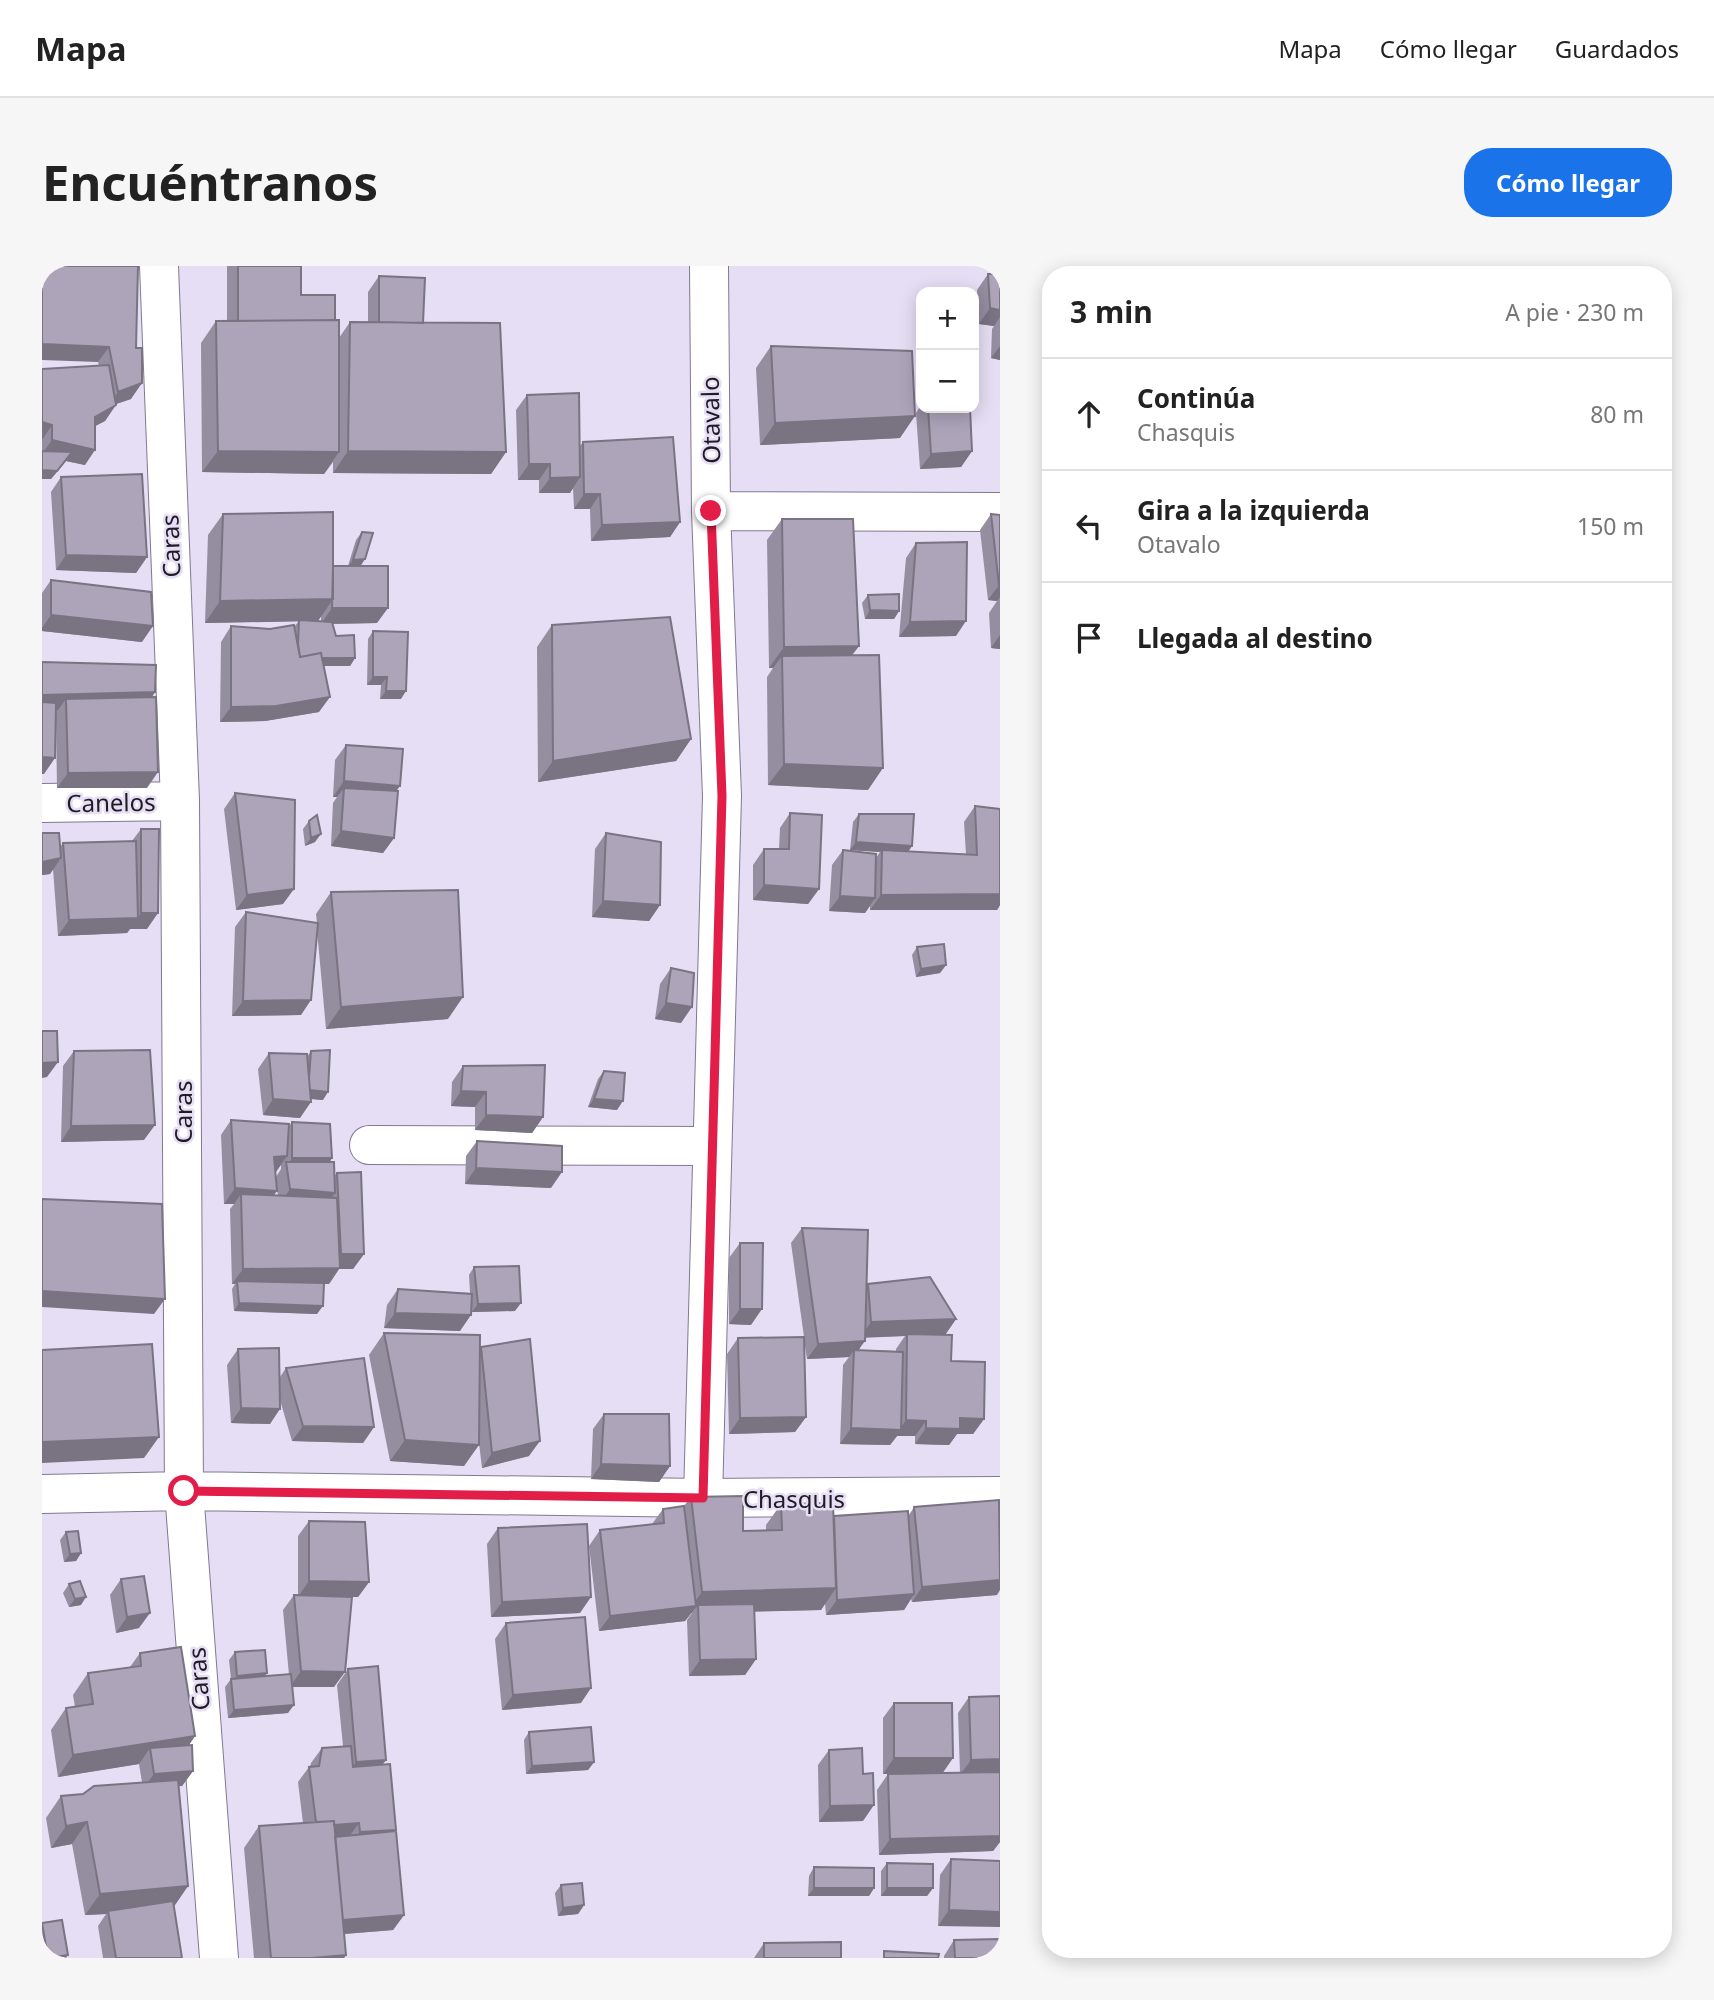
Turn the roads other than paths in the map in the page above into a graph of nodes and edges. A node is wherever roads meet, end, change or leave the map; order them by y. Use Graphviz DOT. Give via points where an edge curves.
graph roads {
  1 [pos="159,266"];
  2 [pos="709,266"];
  3 [pos="711,511"];
  4 [pos="1000,512"];
  5 [pos="180,801"];
  6 [pos="42,803"];
  7 [pos="369,1145"];
  8 [pos="712,1146"];
  9 [pos="184,1491"];
  10 [pos="42,1494"];
  11 [pos="1000,1496"];
  12 [pos="703,1498"];
  13 [pos="219,1958"];
  1 -- 5 [label="street, Caras"];
  2 -- 3 [label="street, Otavalo"];
  3 -- 4 [label="street"];
  3 -- 8 [label="street, Otavalo" via="722,796"];
  5 -- 6 [label="street, Canelos"];
  5 -- 9 [label="street, Caras"];
  7 -- 8 [label="street"];
  8 -- 12 [label="street, Otavalo"];
  9 -- 10 [label="street, Chasquis"];
  9 -- 12 [label="street, Chasquis"];
  9 -- 13 [label="street, Caras"];
  11 -- 12 [label="street, Chasquis"];
}
